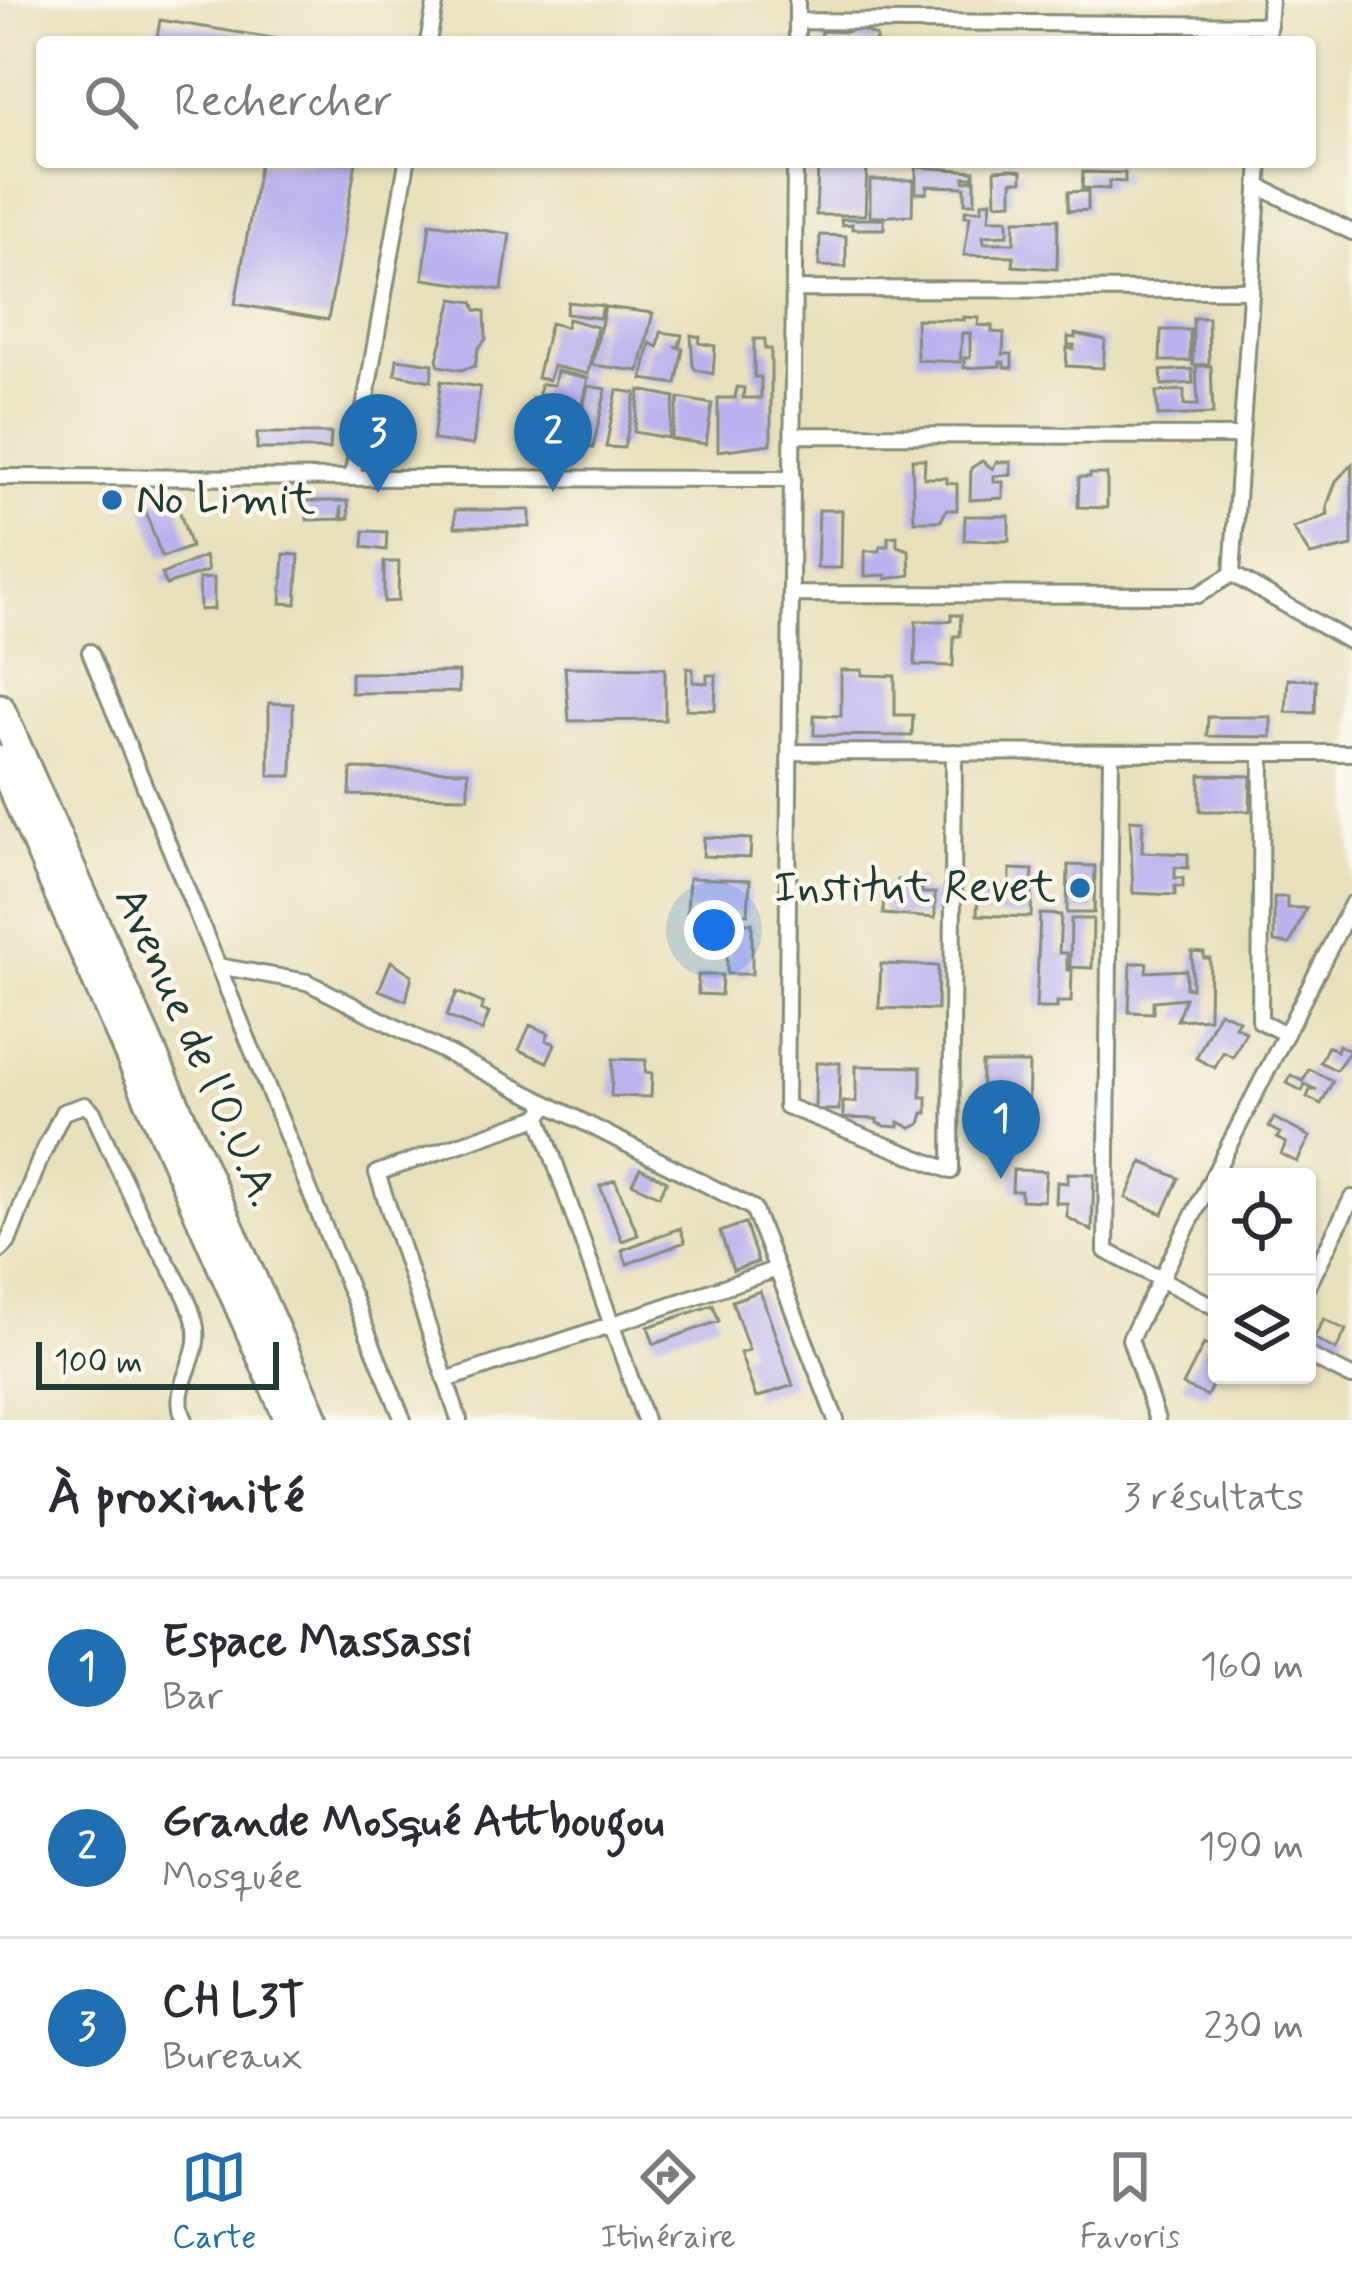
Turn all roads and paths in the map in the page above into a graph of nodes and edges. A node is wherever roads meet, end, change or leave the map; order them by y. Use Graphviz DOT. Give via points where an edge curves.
graph roads {
  1 [pos="436,0"];
  2 [pos="797,0"];
  3 [pos="1270,0"];
  4 [pos="797,21"];
  5 [pos="1269,25"];
  6 [pos="429,36"];
  7 [pos="797,36"];
  8 [pos="1268,36"];
  9 [pos="406,168"];
  10 [pos="795,168"];
  11 [pos="1260,168"];
  12 [pos="1258,186"];
  13 [pos="1352,232"];
  14 [pos="794,289"];
  15 [pos="1251,290"];
  16 [pos="793,435"];
  17 [pos="1241,436"];
  18 [pos="352,478"];
  19 [pos="793,479"];
  20 [pos="2,481"];
  21 [pos="1232,574"];
  22 [pos="791,594"];
  23 [pos="1352,643"];
  24 [pos="90,652"];
  25 [pos="0,708"];
  26 [pos="790,752"];
  27 [pos="954,752"];
  28 [pos="1111,753"];
  29 [pos="1262,753"];
  30 [pos="1352,753"];
  31 [pos="0,760"];
  32 [pos="1352,904"];
  33 [pos="1346,929"];
  34 [pos="218,966"];
  35 [pos="1286,1034"];
  36 [pos="543,1110"];
  37 [pos="1352,1198"];
  38 [pos="0,1250"];
  39 [pos="777,1269"];
  40 [pos="1313,1276"];
  41 [pos="1160,1279"];
  42 [pos="1208,1303"];
  43 [pos="612,1324"];
  44 [pos="1316,1360"];
  45 [pos="1352,1378"];
  46 [pos="446,1380"];
  47 [pos="185,1420"];
  48 [pos="289,1420"];
  49 [pos="315,1420"];
  50 [pos="403,1420"];
  51 [pos="459,1420"];
  52 [pos="645,1420"];
  53 [pos="836,1420"];
  54 [pos="1157,1420"];
  1 -- 6 [label="street"];
  2 -- 4 [label="street"];
  3 -- 5 [label="street"];
  4 -- 5 [label="street"];
  4 -- 7 [label="street"];
  5 -- 8 [label="street"];
  9 -- 18 [label="street"];
  10 -- 14 [label="street"];
  11 -- 12 [label="street"];
  12 -- 13 [label="street"];
  12 -- 15 [label="street"];
  14 -- 15 [label="street"];
  14 -- 16 [label="street"];
  15 -- 17 [label="street"];
  16 -- 17 [label="street"];
  16 -- 19 [label="street"];
  17 -- 21 [label="street"];
  18 -- 19 [label="street"];
  18 -- 20 [label="street"];
  19 -- 22 [label="street"];
  21 -- 22 [label="street" via="1198,595"];
  21 -- 23 [label="street"];
  22 -- 26 [label="street"];
  24 -- 34 [label="street"];
  25 -- 49 [label="highway, Avenue de l'O.U.A."];
  26 -- 27 [label="street"];
  26 -- 27 [label="street" via="787,1106 951,1171"];
  27 -- 28 [label="street"];
  28 -- 29 [label="street"];
  28 -- 41 [label="street" via="1106,1251"];
  29 -- 30 [label="street"];
  29 -- 35 [label="street" via="1261,1022"];
  31 -- 48 [label="highway, Avenue de l'O.U.A."];
  32 -- 33 [label="street"];
  33 -- 35 [label="street"];
  34 -- 36 [label="street" via="308,982"];
  34 -- 50 [label="street"];
  35 -- 41 [label="street"];
  36 -- 39 [label="street" via="753,1208"];
  36 -- 43 [label="street"];
  36 -- 46 [label="street" via="377,1173"];
  37 -- 40 [label="street"];
  38 -- 47 [label="street" via="63,1112 85,1105 194,1318 199,1346 178,1407"];
  39 -- 43 [label="street"];
  39 -- 53 [label="street"];
  41 -- 42 [label="street"];
  41 -- 54 [label="street" via="1130,1339"];
  43 -- 46 [label="street"];
  43 -- 52 [label="street"];
  44 -- 45 [label="street"];
  46 -- 51 [label="street"];
}
